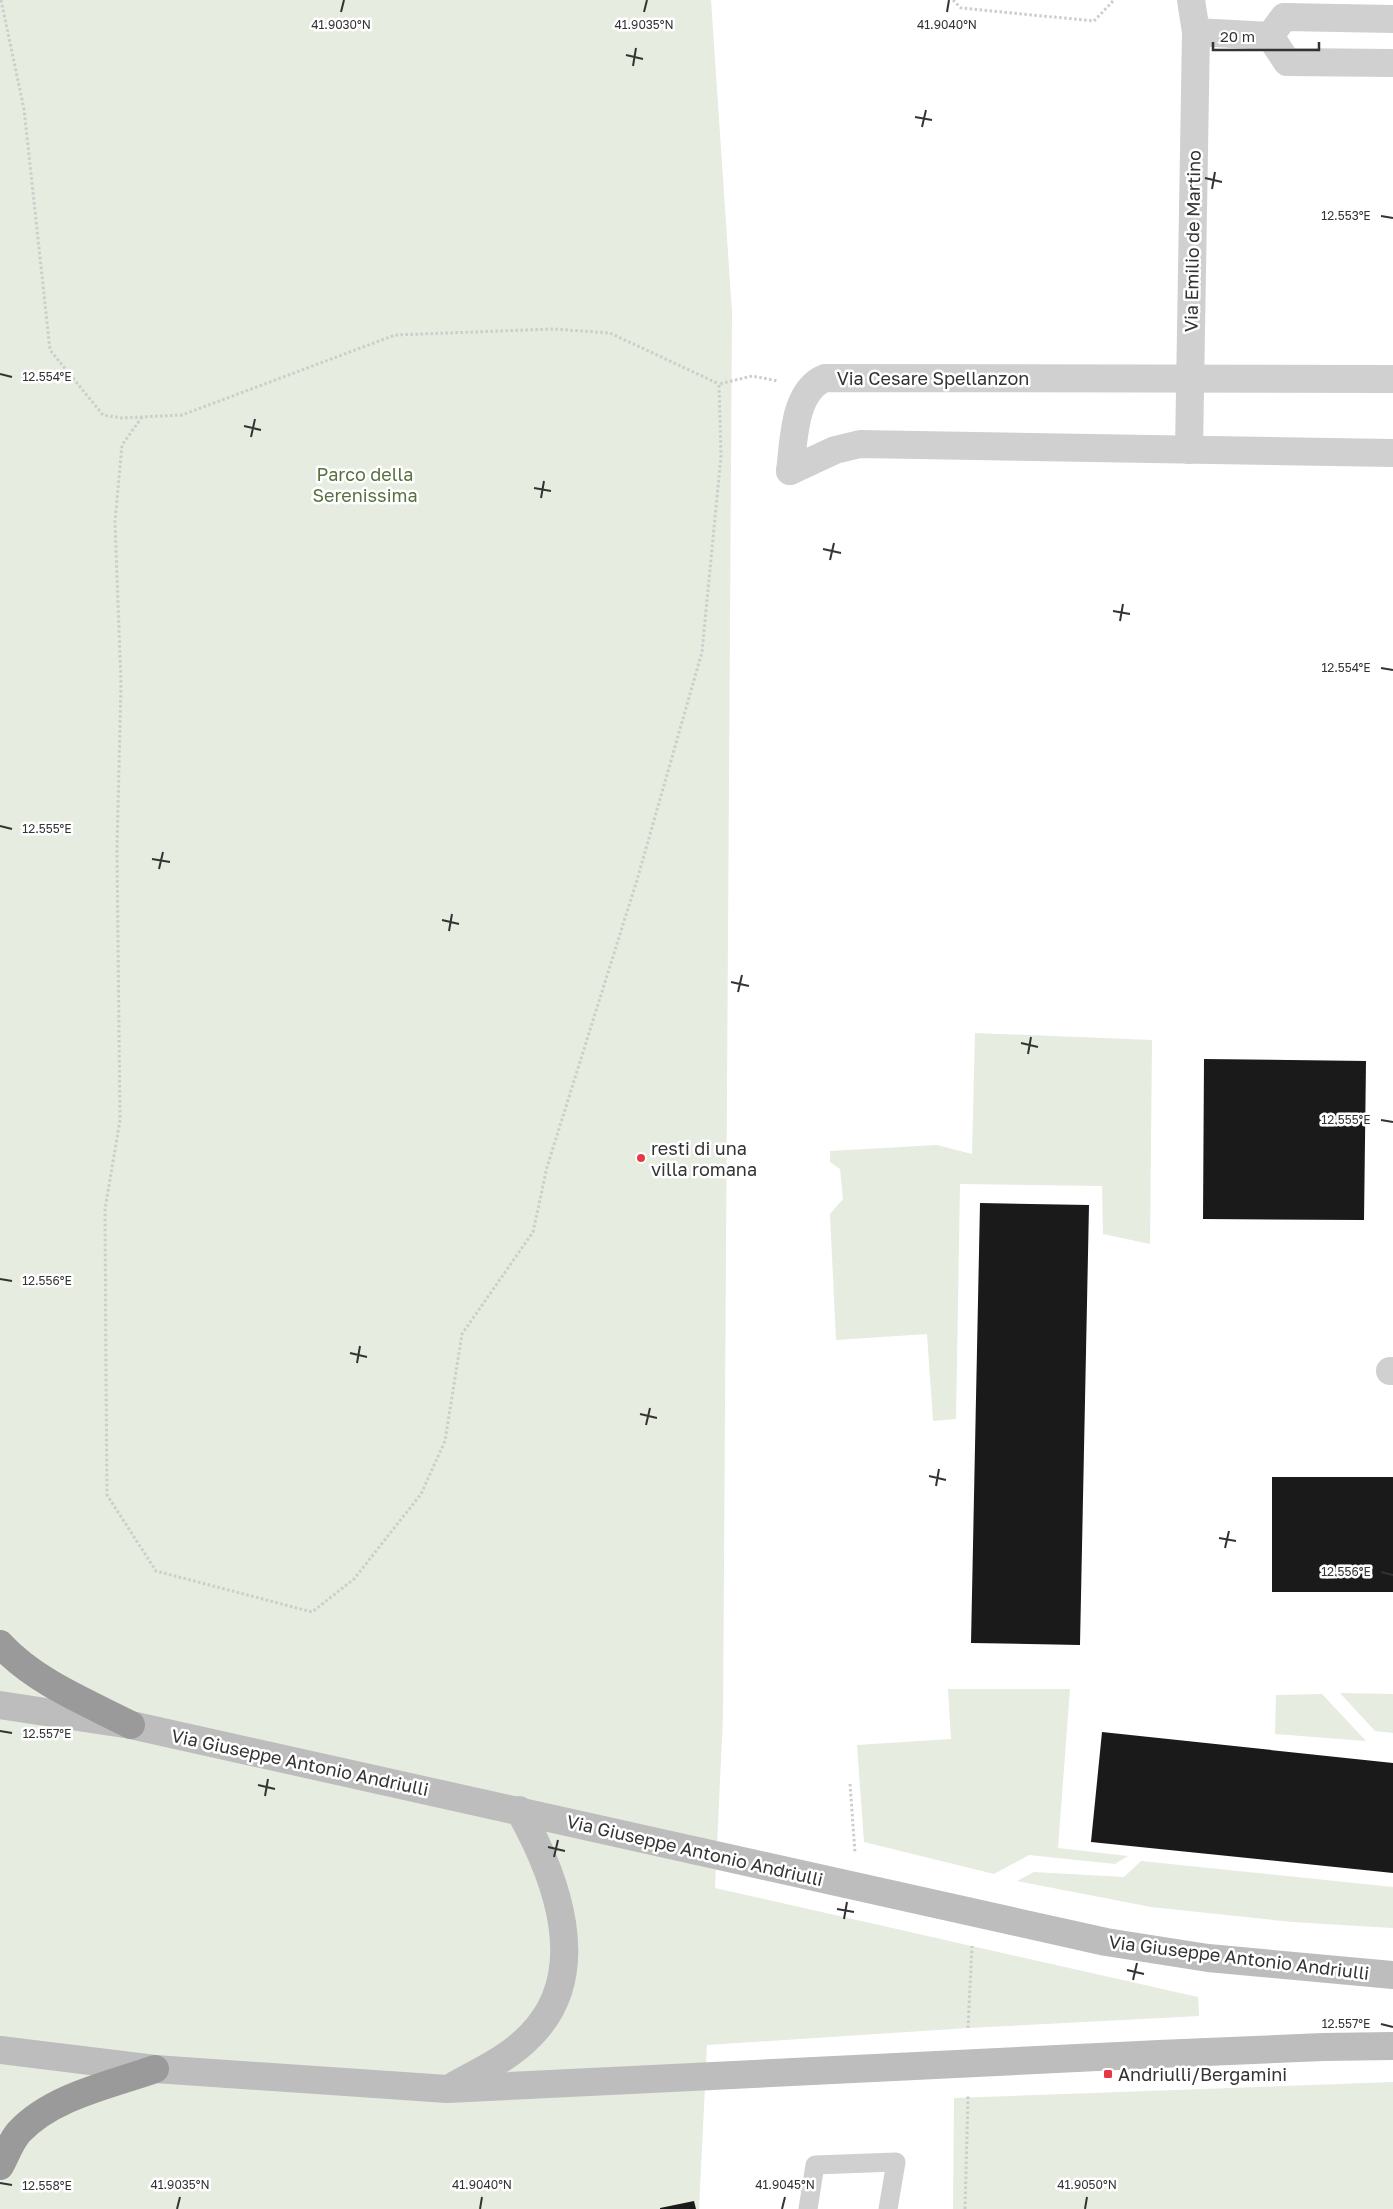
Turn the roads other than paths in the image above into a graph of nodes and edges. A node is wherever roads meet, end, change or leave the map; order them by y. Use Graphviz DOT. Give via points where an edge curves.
graph roads {
  1 [pos="1191,0"];
  2 [pos="1393,19"];
  3 [pos="1196,32"];
  4 [pos="1270,36"];
  5 [pos="1393,63"];
  6 [pos="1189,378"];
  7 [pos="1393,379"];
  8 [pos="1189,450"];
  9 [pos="1393,453"];
  10 [pos="0,1644"];
  11 [pos="0,1705"];
  12 [pos="131,1725"];
  13 [pos="519,1810"];
  14 [pos="1393,1975"];
  15 [pos="1393,2046"];
  16 [pos="0,2050"];
  17 [pos="155,2069"];
  18 [pos="447,2089"];
  19 [pos="0,2166"];
  20 [pos="808,2209"];
  21 [pos="888,2209"];
  1 -- 3 [label="street, Via Emilio de Martino"];
  2 -- 4 [label="street" via="1284,17"];
  3 -- 4 [label="street"];
  3 -- 6 [label="street, Via Emilio de Martino"];
  4 -- 5 [label="street" via="1287,62"];
  6 -- 7 [label="street, Via Cesare Spellanzon"];
  6 -- 8 [label="street, Via Emilio de Martino"];
  6 -- 8 [label="street, Via Cesare Spellanzon" via="834,378 819,381 811,387 799,415 790,471 835,450 860,444"];
  8 -- 9 [label="street, Via Cesare Spellanzon"];
  10 -- 12 [label="highway" via="12,1657 56,1687"];
  11 -- 12 [label="main road, Via Giuseppe Antonio Andriulli"];
  12 -- 13 [label="main road, Via Giuseppe Antonio Andriulli"];
  13 -- 14 [label="main road, Via Giuseppe Antonio Andriulli" via="1106,1942 1226,1960"];
  13 -- 18 [label="main road" via="542,1854 558,1899 564,1937 563,1974 548,2010 532,2034 501,2060"];
  15 -- 18 [label="main road"];
  16 -- 17 [label="main road"];
  17 -- 18 [label="main road"];
  17 -- 19 [label="highway" via="76,2097 40,2115 18,2133"];
  20 -- 21 [label="lane" via="815,2165 896,2162"];
}
